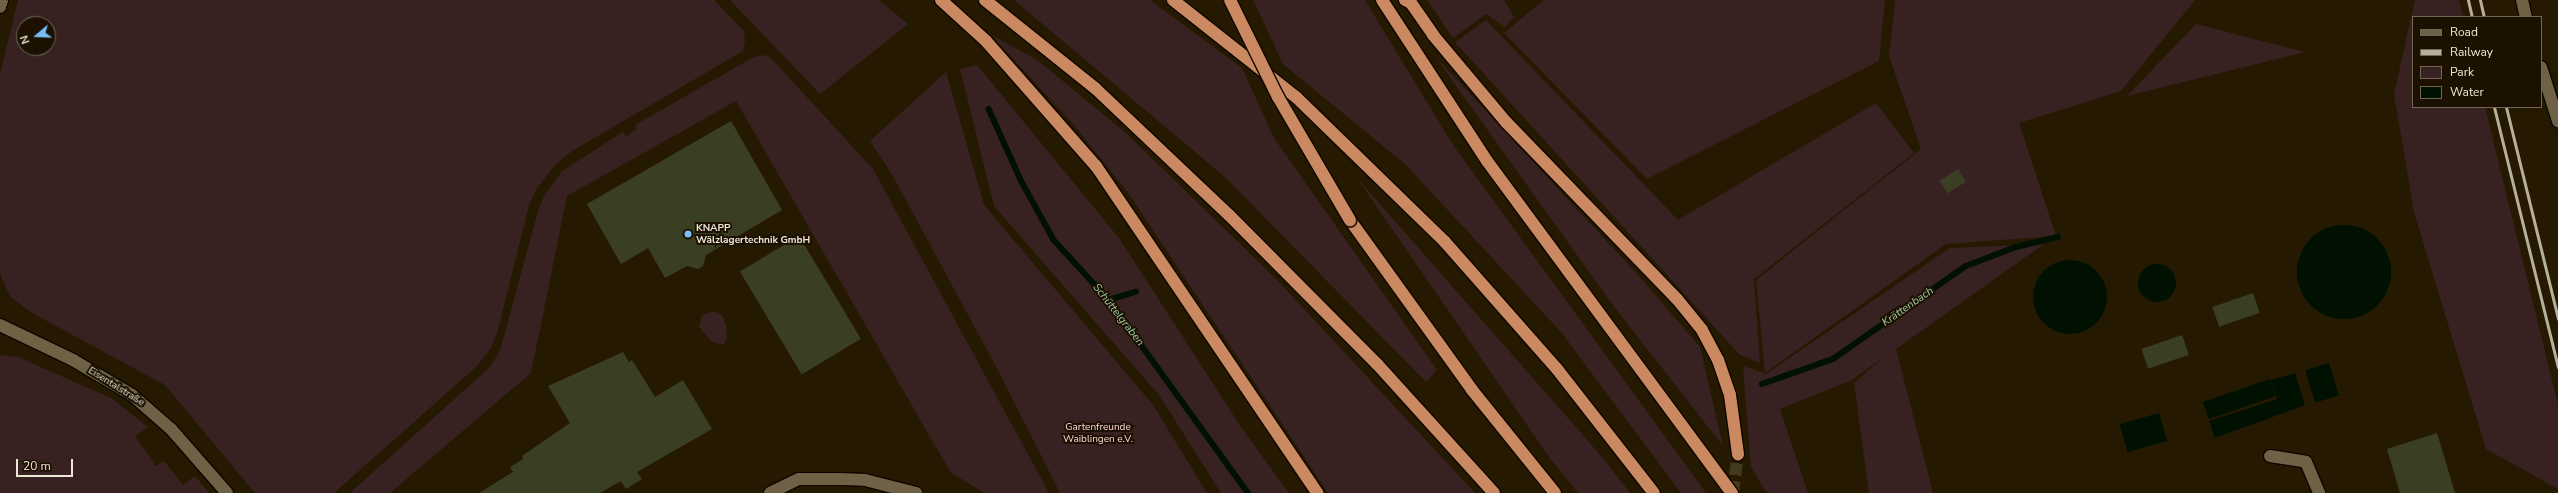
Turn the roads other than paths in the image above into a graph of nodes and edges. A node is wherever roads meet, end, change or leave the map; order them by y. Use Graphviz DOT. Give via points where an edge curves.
graph roads {
  1 [pos="2,0"];
  2 [pos="941,0"];
  3 [pos="985,0"];
  4 [pos="1173,0"];
  5 [pos="1230,0"];
  6 [pos="1382,0"];
  7 [pos="1405,0"];
  8 [pos="2522,0"];
  9 [pos="0,7"];
  10 [pos="2526,16"];
  11 [pos="2542,70"];
  12 [pos="2558,121"];
  13 [pos="0,325"];
  14 [pos="1738,454"];
  15 [pos="2270,456"];
  16 [pos="227,493"];
  17 [pos="770,493"];
  18 [pos="916,493"];
  19 [pos="1317,493"];
  20 [pos="1494,493"];
  21 [pos="1555,493"];
  22 [pos="1654,493"];
  23 [pos="1732,493"];
  24 [pos="2320,493"];
  1 -- 9 [label="street"];
  2 -- 19 [label="highway" via="986,41 1096,166"];
  3 -- 20 [label="highway" via="1096,89 1229,215 1377,364"];
  4 -- 22 [label="highway" via="1296,97 1445,242 1557,369"];
  5 -- 21 [label="highway, bridge" via="1278,97 1350,220 1459,372"];
  6 -- 23 [label="highway" via="1486,161"];
  7 -- 14 [label="highway" via="1411,3 1433,35 1506,122 1677,299 1702,330 1718,360 1730,395"];
  8 -- 10 [label="street"];
  11 -- 12 [label="street"];
  13 -- 16 [label="street, Eisentalstraße" via="73,360 132,395 171,429"];
  15 -- 24 [label="street" via="2306,462"];
  17 -- 18 [label="street" via="799,479 840,479 865,480"];
}
